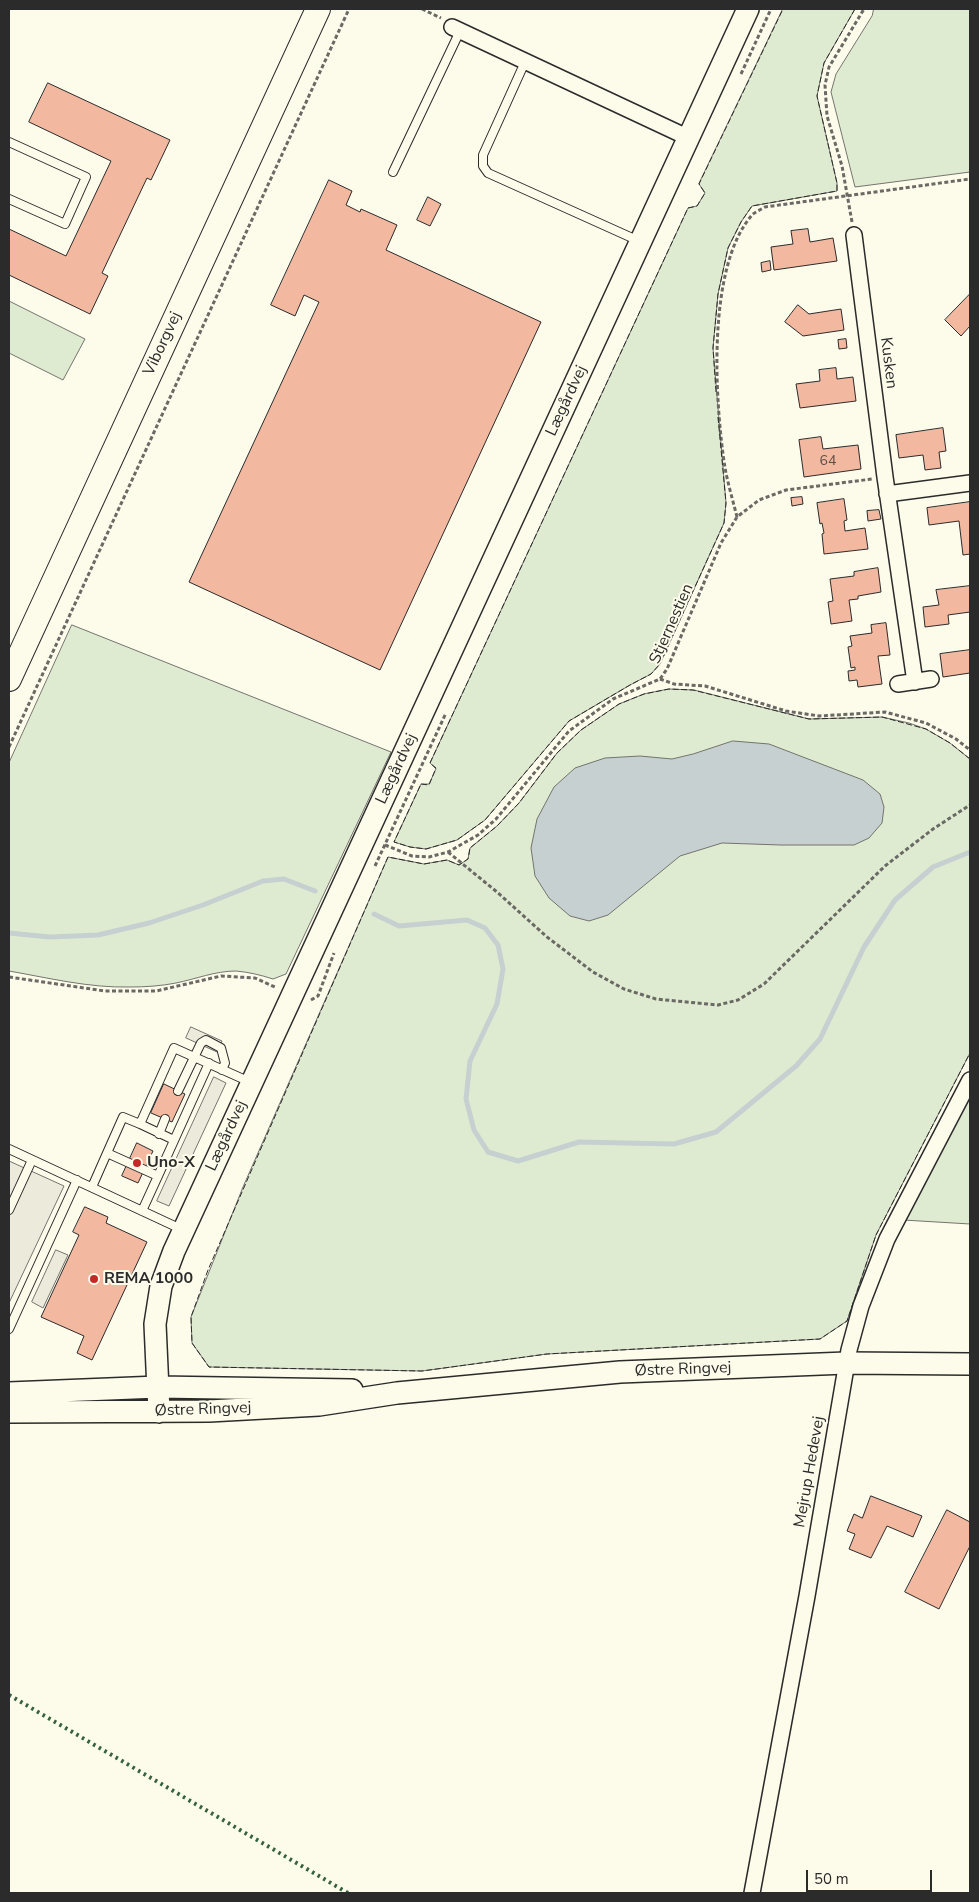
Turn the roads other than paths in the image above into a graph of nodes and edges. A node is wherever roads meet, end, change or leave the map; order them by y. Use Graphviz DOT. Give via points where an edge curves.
graph roads {
  1 [pos="318,9"];
  2 [pos="748,9"];
  3 [pos="456,29"];
  4 [pos="525,62"];
  5 [pos="689,138"];
  6 [pos="9,142"];
  7 [pos="393,172"];
  8 [pos="9,199"];
  9 [pos="854,236"];
  10 [pos="641,242"];
  11 [pos="970,483"];
  12 [pos="887,494"];
  13 [pos="9,679"];
  14 [pos="931,679"];
  15 [pos="915,682"];
  16 [pos="898,684"];
  17 [pos="194,1057"];
  18 [pos="209,1064"];
  19 [pos="222,1070"];
  20 [pos="970,1080"];
  21 [pos="252,1083"];
  22 [pos="178,1091"];
  23 [pos="165,1119"];
  24 [pos="140,1124"];
  25 [pos="159,1134"];
  26 [pos="174,1140"];
  27 [pos="9,1149"];
  28 [pos="107,1153"];
  29 [pos="32,1160"];
  30 [pos="158,1176"];
  31 [pos="77,1180"];
  32 [pos="92,1187"];
  33 [pos="9,1210"];
  34 [pos="142,1211"];
  35 [pos="183,1230"];
  36 [pos="9,1329"];
  37 [pos="846,1362"];
  38 [pos="970,1364"];
  39 [pos="158,1387"];
  40 [pos="9,1392"];
  41 [pos="397,1392"];
  42 [pos="9,1412"];
  43 [pos="159,1412"];
  44 [pos="752,1893"];
  1 -- 13 [label="main road, Viborgvej"];
  2 -- 5 [label="street, Lægårdvej"];
  3 -- 4 [label="street"];
  3 -- 7 [label="lane"];
  4 -- 5 [label="street"];
  4 -- 10 [label="lane" via="483,155 483,166 488,173"];
  5 -- 10 [label="street, Lægårdvej"];
  6 -- 8 [label="lane" via="86,177 65,224"];
  9 -- 12 [label="street, Kusken"];
  10 -- 21 [label="street, Lægårdvej"];
  11 -- 12 [label="street"];
  12 -- 15 [label="street, Kusken"];
  14 -- 15 [label="street"];
  15 -- 16 [label="street"];
  17 -- 18 [label="lane"];
  17 -- 19 [label="lane" via="201,1042 206,1040 221,1048 225,1063"];
  17 -- 22 [label="lane"];
  17 -- 24 [label="lane" via="174,1048"];
  18 -- 19 [label="lane"];
  18 -- 26 [label="lane"];
  19 -- 21 [label="lane"];
  20 -- 37 [label="street, Mejrup Hedevej" via="887,1239 861,1306"];
  21 -- 35 [label="street, Lægårdvej"];
  23 -- 25 [label="lane"];
  24 -- 25 [label="lane"];
  24 -- 28 [label="lane" via="123,1117"];
  25 -- 26 [label="lane"];
  26 -- 30 [label="lane"];
  27 -- 29 [label="lane"];
  28 -- 30 [label="lane"];
  28 -- 32 [label="lane"];
  29 -- 31 [label="lane"];
  29 -- 33 [label="lane"];
  30 -- 34 [label="lane"];
  31 -- 32 [label="lane"];
  31 -- 36 [label="lane"];
  32 -- 34 [label="lane"];
  34 -- 35 [label="lane"];
  35 -- 39 [label="street, Lægårdvej" via="161,1286 155,1324"];
  37 -- 38 [label="street, Østre Ringvej"];
  37 -- 41 [label="street, Østre Ringvej" via="620,1372"];
  37 -- 44 [label="street, Mejrup Hedevej"];
  39 -- 40 [label="street, Østre Ringvej"];
  39 -- 41 [label="street, Østre Ringvej"];
  39 -- 43 [label="street, Lægårdvej"];
  41 -- 43 [label="street, Østre Ringvej" via="319,1405"];
  42 -- 43 [label="street, Østre Ringvej"];
}
